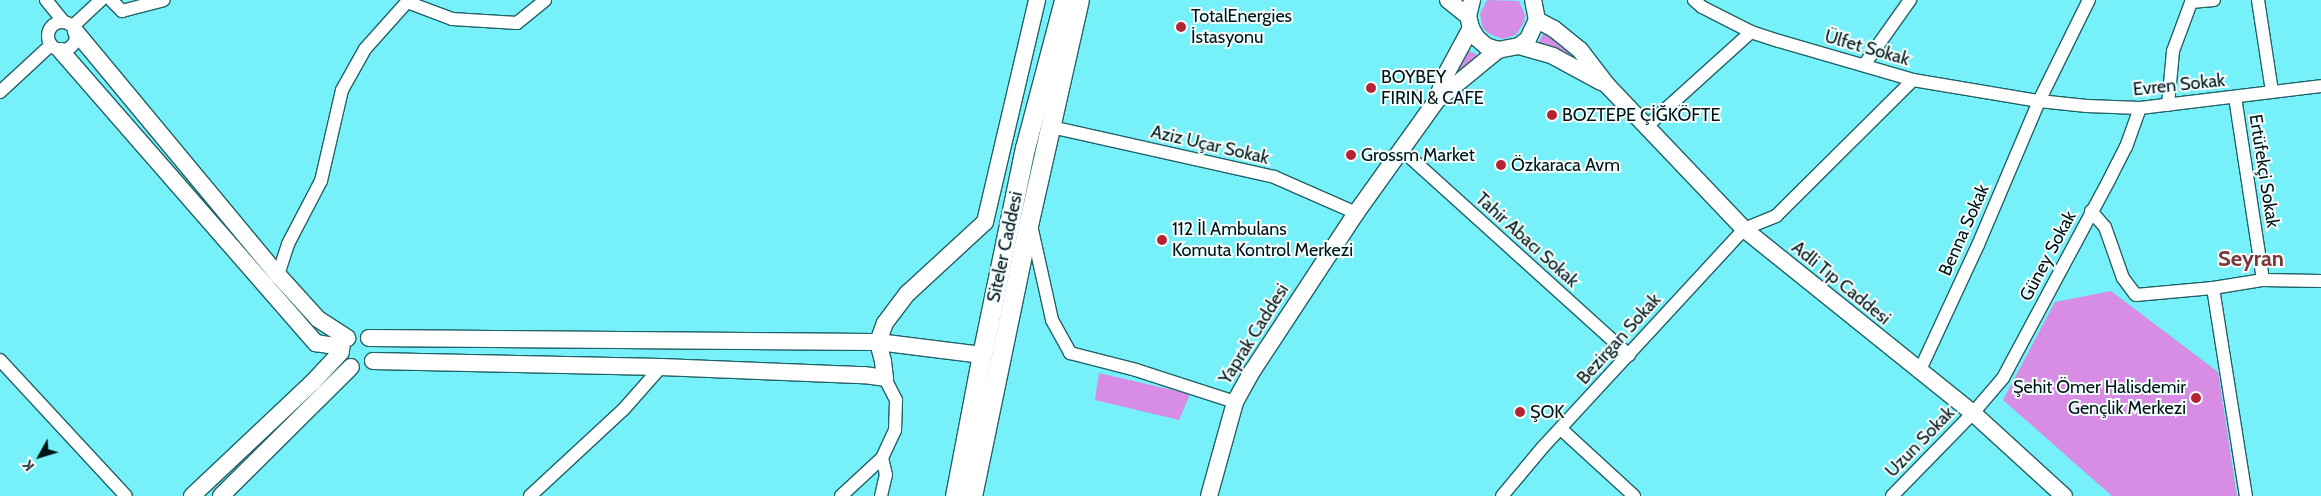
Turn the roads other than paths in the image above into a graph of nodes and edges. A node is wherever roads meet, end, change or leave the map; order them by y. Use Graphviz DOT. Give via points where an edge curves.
graph roads {
  1 [pos="46,0"];
  2 [pos="101,0"];
  3 [pos="111,0"];
  4 [pos="164,0"];
  5 [pos="545,0"];
  6 [pos="1037,0"];
  7 [pos="1064,0"];
  8 [pos="1079,0"];
  9 [pos="1448,0"];
  10 [pos="1472,0"];
  11 [pos="1533,0"];
  12 [pos="1694,0"];
  13 [pos="1910,0"];
  14 [pos="2089,0"];
  15 [pos="2214,0"];
  16 [pos="2258,0"];
  17 [pos="407,1"];
  18 [pos="2192,1"];
  19 [pos="1537,20"];
  20 [pos="1470,22"];
  21 [pos="71,27"];
  22 [pos="1752,32"];
  23 [pos="1519,46"];
  24 [pos="56,48"];
  25 [pos="1498,50"];
  26 [pos="1864,65"];
  27 [pos="1913,80"];
  28 [pos="1607,85"];
  29 [pos="2321,86"];
  30 [pos="2272,91"];
  31 [pos="0,92"];
  32 [pos="2235,97"];
  33 [pos="1437,100"];
  34 [pos="2039,101"];
  35 [pos="2168,105"];
  36 [pos="2140,108"];
  37 [pos="1647,126"];
  38 [pos="1051,127"];
  39 [pos="1402,150"];
  40 [pos="2092,211"];
  41 [pos="1356,213"];
  42 [pos="1030,221"];
  43 [pos="1744,229"];
  44 [pos="278,275"];
  45 [pos="2263,280"];
  46 [pos="2321,281"];
  47 [pos="2213,288"];
  48 [pos="369,338"];
  49 [pos="878,342"];
  50 [pos="343,346"];
  51 [pos="982,355"];
  52 [pos="1628,355"];
  53 [pos="373,361"];
  54 [pos="1,364"];
  55 [pos="351,367"];
  56 [pos="661,367"];
  57 [pos="1919,372"];
  58 [pos="885,378"];
  59 [pos="1235,402"];
  60 [pos="1973,413"];
  61 [pos="1561,429"];
  62 [pos="882,458"];
  63 [pos="126,496"];
  64 [pos="192,496"];
  65 [pos="221,496"];
  66 [pos="530,496"];
  67 [pos="841,496"];
  68 [pos="880,496"];
  69 [pos="955,496"];
  70 [pos="972,496"];
  71 [pos="1209,496"];
  72 [pos="1502,496"];
  73 [pos="1634,496"];
  74 [pos="1892,496"];
  75 [pos="2064,496"];
  76 [pos="2246,496"];
  1 -- 21 [label="street"];
  2 -- 21 [label="street"];
  3 -- 4 [label="street" via="122,11"];
  5 -- 17 [label="street" via="517,23 452,20"];
  6 -- 49 [label="street" via="985,222 908,293 885,323"];
  7 -- 51 [label="main road, Siteler Caddesi" via="1026,148"];
  8 -- 38 [label="main road, Siteler Caddesi"];
  9 -- 20 [label="street"];
  10 -- 20 [label="street"];
  11 -- 19 [label="street"];
  12 -- 22 [label="street, Ülfet Sokak"];
  13 -- 26 [label="street"];
  14 -- 34 [label="street, Benna Sokak"];
  15 -- 18 [label="street"];
  16 -- 30 [label="street"];
  17 -- 44 [label="street" via="365,49 342,90 320,181 288,244"];
  18 -- 35 [label="street" via="2173,51"];
  19 -- 23 [label="street" via="1528,40"];
  19 -- 28 [label="street, Adli Tıp Caddesi" via="1580,50"];
  20 -- 25 [label="street" via="1482,42"];
  20 -- 33 [label="street"];
  21 -- 24 [label="street" via="74,46"];
  21 -- 24 [label="street" via="55,24 49,31"];
  21 -- 44 [label="street"];
  22 -- 26 [label="street, Ülfet Sokak"];
  22 -- 37 [label="street"];
  23 -- 25 [label="street, Adli Tıp Caddesi"];
  23 -- 28 [label="street, Adli Tıp Caddesi" via="1553,56"];
  24 -- 31 [label="street"];
  24 -- 50 [label="street" via="316,343"];
  25 -- 33 [label="street, Yaprak Caddesi"];
  26 -- 27 [label="street, Ülfet Sokak"];
  27 -- 34 [label="street, Ülfet Sokak"];
  27 -- 43 [label="street" via="1776,216"];
  28 -- 37 [label="street, Adli Tıp Caddesi"];
  29 -- 30 [label="street, Evren Sokak"];
  30 -- 32 [label="street, Evren Sokak"];
  32 -- 35 [label="street, Evren Sokak"];
  32 -- 45 [label="street, Ertüfekçi Sokak"];
  33 -- 39 [label="street, Yaprak Caddesi"];
  34 -- 36 [label="street, Evren Sokak"];
  34 -- 57 [label="street, Benna Sokak" via="1978,246"];
  35 -- 36 [label="street, Evren Sokak"];
  36 -- 40 [label="street, Güney Sokak" via="2126,147"];
  37 -- 43 [label="street, Adli Tıp Caddesi"];
  38 -- 41 [label="street, Aziz Uçar Sokak" via="1274,176"];
  38 -- 42 [label="main road, Siteler Caddesi"];
  39 -- 41 [label="street, Yaprak Caddesi"];
  39 -- 52 [label="street, Tahir Abacı Sokak"];
  40 -- 47 [label="street" via="2105,227 2123,278 2136,295"];
  40 -- 60 [label="street, Güney Sokak" via="2003,378"];
  41 -- 59 [label="street, Yaprak Caddesi"];
  42 -- 59 [label="street" via="1052,320 1070,352 1145,372"];
  42 -- 70 [label="main road, Siteler Caddesi"];
  43 -- 52 [label="street, Bezirgan Sokak"];
  43 -- 57 [label="street, Adli Tıp Caddesi"];
  44 -- 50 [label="street"];
  45 -- 46 [label="street"];
  45 -- 47 [label="street"];
  47 -- 76 [label="street"];
  48 -- 49 [label="street"];
  48 -- 50 [label="street" via="358,334"];
  48 -- 53 [label="street" via="375,346"];
  49 -- 51 [label="street"];
  49 -- 58 [label="street"];
  50 -- 55 [label="street" via="344,361"];
  50 -- 64 [label="street" via="313,382"];
  51 -- 69 [label="main road, Siteler Caddesi"];
  52 -- 61 [label="street, Bezirgan Sokak"];
  53 -- 55 [label="street" via="366,367"];
  53 -- 56 [label="street"];
  54 -- 63 [label="street"];
  55 -- 65 [label="street"];
  56 -- 58 [label="street"];
  56 -- 66 [label="street" via="623,410"];
  57 -- 60 [label="street, Adli Tıp Caddesi"];
  58 -- 62 [label="street" via="896,400 895,430"];
  59 -- 71 [label="street, Yaprak Caddesi"];
  60 -- 74 [label="street, Uzun Sokak"];
  60 -- 75 [label="street, Adli Tıp Caddesi"];
  61 -- 72 [label="street, Bezirgan Sokak"];
  61 -- 73 [label="street"];
  62 -- 67 [label="street"];
  62 -- 68 [label="street" via="886,475"];
}
